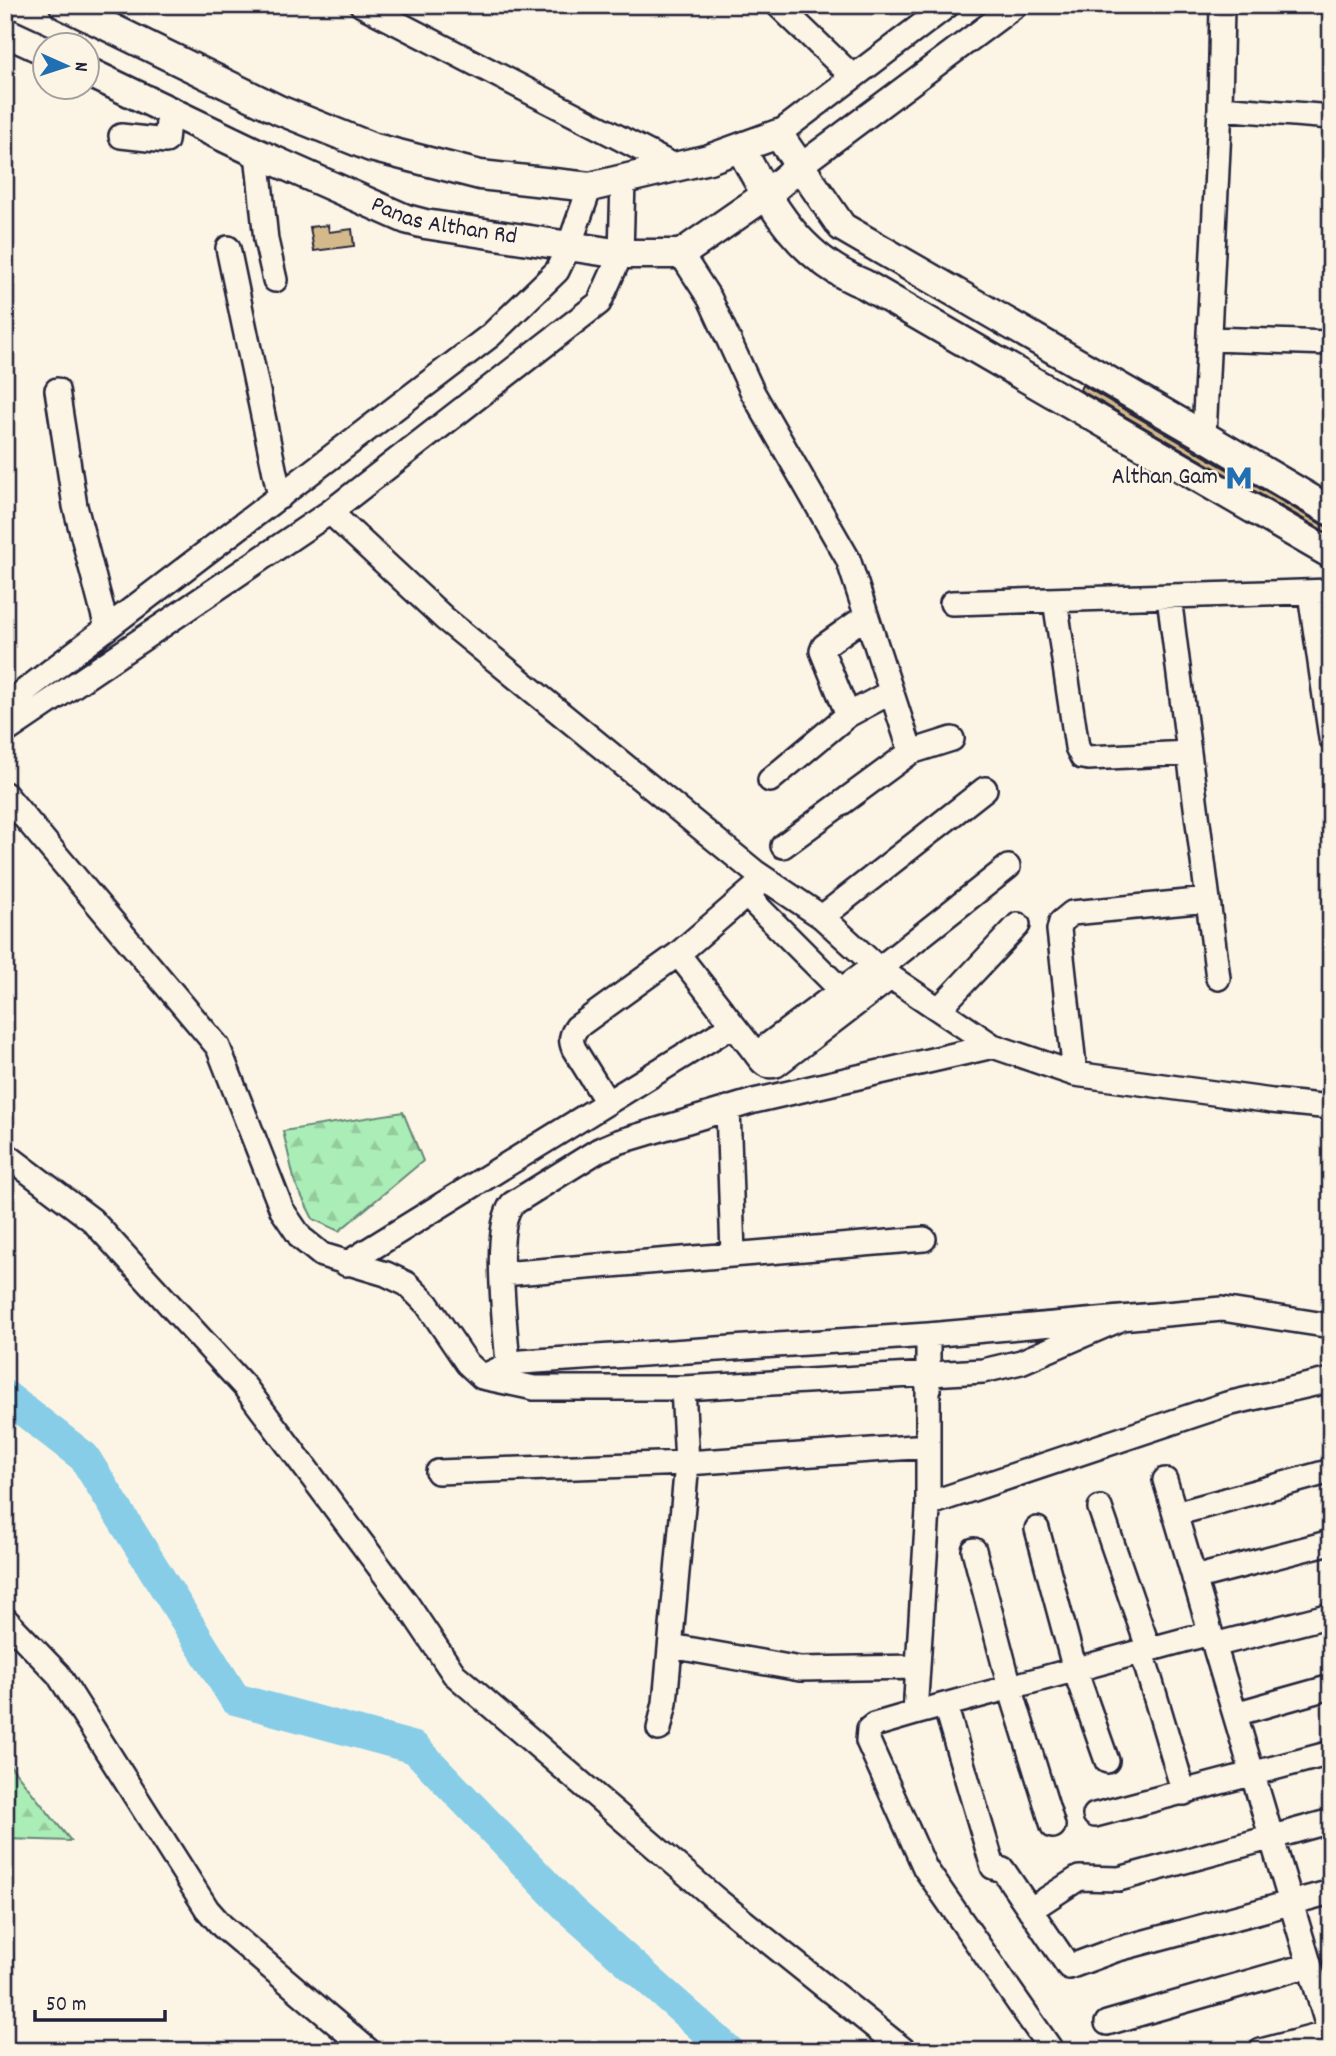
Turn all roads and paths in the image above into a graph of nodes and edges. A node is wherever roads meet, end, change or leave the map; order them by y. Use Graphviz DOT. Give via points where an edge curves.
graph roads {
  1 [pos="64,5"];
  2 [pos="362,5"];
  3 [pos="948,5"];
  4 [pos="1016,5"];
  5 [pos="1222,5"];
  6 [pos="795,10"];
  7 [pos="390,13"];
  8 [pos="5,32"];
  9 [pos="32,45"];
  10 [pos="853,77"];
  11 [pos="102,79"];
  12 [pos="1220,108"];
  13 [pos="169,112"];
  14 [pos="1331,117"];
  15 [pos="778,134"];
  16 [pos="121,136"];
  17 [pos="741,149"];
  18 [pos="257,153"];
  19 [pos="800,166"];
  20 [pos="676,167"];
  21 [pos="623,180"];
  22 [pos="590,187"];
  23 [pos="766,195"];
  24 [pos="569,246"];
  25 [pos="228,247"];
  26 [pos="621,254"];
  27 [pos="681,254"];
  28 [pos="275,280"];
  29 [pos="1210,339"];
  30 [pos="1331,343"];
  31 [pos="57,390"];
  32 [pos="1204,436"];
  33 [pos="280,497"];
  34 [pos="1331,511"];
  35 [pos="330,512"];
  36 [pos="1331,554"];
  37 [pos="1320,592"];
  38 [pos="1169,597"];
  39 [pos="1055,600"];
  40 [pos="952,603"];
  41 [pos="866,616"];
  42 [pos="107,628"];
  43 [pos="891,692"];
  44 [pos="5,706"];
  45 [pos="848,715"];
  46 [pos="5,732"];
  47 [pos="1331,738"];
  48 [pos="952,739"];
  49 [pos="911,752"];
  50 [pos="1189,753"];
  51 [pos="770,780"];
  52 [pos="985,789"];
  53 [pos="5,794"];
  54 [pos="783,846"];
  55 [pos="1008,867"];
  56 [pos="765,878"];
  57 [pos="747,896"];
  58 [pos="1208,900"];
  59 [pos="822,917"];
  60 [pos="1018,925"];
  61 [pos="678,954"];
  62 [pos="882,970"];
  63 [pos="1218,978"];
  64 [pos="848,997"];
  65 [pos="939,1009"];
  66 [pos="733,1025"];
  67 [pos="993,1046"];
  68 [pos="1075,1074"];
  69 [pos="607,1102"];
  70 [pos="1331,1107"];
  71 [pos="728,1108"];
  72 [pos="5,1154"];
  73 [pos="923,1238"];
  74 [pos="733,1254"];
  75 [pos="346,1264"];
  76 [pos="502,1274"];
  77 [pos="1123,1318"];
  78 [pos="1331,1326"];
  79 [pos="928,1335"];
  80 [pos="508,1365"];
  81 [pos="928,1375"];
  82 [pos="482,1377"];
  83 [pos="1331,1380"];
  84 [pos="683,1388"];
  85 [pos="928,1446"];
  86 [pos="687,1463"];
  87 [pos="1331,1471"];
  88 [pos="438,1472"];
  89 [pos="1165,1480"];
  90 [pos="928,1504"];
  91 [pos="1100,1508"];
  92 [pos="1175,1514"];
  93 [pos="1037,1529"];
  94 [pos="1331,1542"];
  95 [pos="974,1550"];
  96 [pos="1194,1578"];
  97 [pos="1331,1615"];
  98 [pos="5,1619"];
  99 [pos="1212,1639"];
  100 [pos="671,1646"];
  101 [pos="1145,1651"];
  102 [pos="918,1667"];
  103 [pos="1075,1670"];
  104 [pos="1010,1687"];
  105 [pos="1331,1687"];
  106 [pos="945,1705"];
  107 [pos="915,1713"];
  108 [pos="1234,1714"];
  109 [pos="659,1728"];
  110 [pos="1331,1753"];
  111 [pos="1107,1761"];
  112 [pos="1252,1775"];
  113 [pos="1184,1793"];
  114 [pos="1095,1815"];
  115 [pos="1331,1821"];
  116 [pos="1053,1826"];
  117 [pos="1271,1838"];
  118 [pos="1331,1892"];
  119 [pos="1291,1904"];
  120 [pos="1030,1910"];
  121 [pos="1317,1968"];
  122 [pos="1107,2023"];
  123 [pos="1330,2035"];
  124 [pos="369,2051"];
  125 [pos="905,2051"];
  126 [pos="1052,2051"];
  127 [pos="1261,2051"];
  1 -- 22 [label="main road, Panas Althan Rd" via="245,94 371,147 480,175"];
  2 -- 7 [label="street"];
  3 -- 10 [label="street"];
  4 -- 19 [label="street"];
  5 -- 12 [label="street"];
  6 -- 10 [label="street"];
  7 -- 20 [label="street"];
  8 -- 9 [label="main road"];
  10 -- 15 [label="street"];
  11 -- 13 [label="main road, Panas Althan Rd"];
  12 -- 14 [label="street"];
  12 -- 29 [label="street"];
  13 -- 16 [label="street" via="166,141"];
  13 -- 18 [label="main road, Panas Althan Rd"];
  15 -- 17 [label="main road, Panas Althan Rd"];
  15 -- 19 [label="main road"];
  17 -- 20 [label="main road, Panas Althan Rd"];
  17 -- 23 [label="main road"];
  18 -- 24 [label="main road, Panas Althan Rd" via="425,225"];
  18 -- 28 [label="street"];
  19 -- 23 [label="main road"];
  19 -- 32 [label="main road" via="842,227"];
  20 -- 21 [label="main road, Panas Althan Rd"];
  21 -- 22 [label="main road, Panas Althan Rd"];
  21 -- 26 [label="street"];
  22 -- 24 [label="street"];
  23 -- 27 [label="main road"];
  23 -- 36 [label="main road" via="776,213 822,262 844,276"];
  24 -- 26 [label="main road, Panas Althan Rd"];
  24 -- 33 [label="street" via="557,271 491,335"];
  25 -- 33 [label="street"];
  26 -- 27 [label="main road, Panas Althan Rd"];
  26 -- 35 [label="street" via="599,303"];
  27 -- 41 [label="street" via="710,299 753,393 848,559"];
  29 -- 30 [label="street"];
  29 -- 32 [label="street"];
  31 -- 42 [label="street" via="75,506"];
  32 -- 34 [label="main road"];
  33 -- 42 [label="street"];
  35 -- 46 [label="street"];
  35 -- 56 [label="street" via="445,620"];
  37 -- 38 [label="street"];
  37 -- 47 [label="street"];
  38 -- 39 [label="street"];
  38 -- 50 [label="street"];
  39 -- 40 [label="street"];
  39 -- 50 [label="street" via="1082,757"];
  41 -- 43 [label="street"];
  41 -- 45 [label="street" via="822,651"];
  42 -- 44 [label="street"];
  43 -- 45 [label="street"];
  43 -- 49 [label="street"];
  45 -- 51 [label="street"];
  48 -- 49 [label="street"];
  49 -- 54 [label="street"];
  50 -- 58 [label="street"];
  52 -- 59 [label="street"];
  53 -- 75 [label="street" via="209,1035 225,1062 290,1225 321,1255"];
  55 -- 62 [label="street"];
  56 -- 57 [label="street"];
  56 -- 59 [label="street"];
  57 -- 61 [label="street"];
  57 -- 64 [label="street"];
  58 -- 63 [label="street"];
  58 -- 68 [label="street" via="1072,913 1061,922"];
  59 -- 62 [label="street"];
  60 -- 65 [label="street"];
  61 -- 66 [label="street"];
  61 -- 69 [label="street" via="572,1034 574,1049"];
  62 -- 64 [label="street"];
  62 -- 65 [label="street"];
  64 -- 66 [label="street" via="770,1067"];
  65 -- 67 [label="street"];
  66 -- 69 [label="street"];
  67 -- 68 [label="street"];
  67 -- 71 [label="street"];
  68 -- 70 [label="street"];
  69 -- 75 [label="street"];
  71 -- 74 [label="street"];
  71 -- 76 [label="street" via="599,1150 512,1204 503,1219"];
  72 -- 125 [label="street" via="92,1220 245,1387 454,1674 717,1900"];
  73 -- 74 [label="street"];
  74 -- 76 [label="street"];
  75 -- 82 [label="street" via="407,1284"];
  76 -- 80 [label="street"];
  77 -- 78 [label="street" via="1222,1309"];
  77 -- 79 [label="street"];
  77 -- 81 [label="street" via="1002,1368"];
  79 -- 80 [label="street"];
  79 -- 81 [label="street"];
  80 -- 82 [label="street"];
  81 -- 84 [label="street"];
  81 -- 85 [label="street"];
  82 -- 84 [label="street" via="534,1388"];
  83 -- 90 [label="street" via="1227,1404"];
  84 -- 86 [label="street"];
  85 -- 86 [label="street"];
  85 -- 90 [label="street"];
  86 -- 88 [label="street"];
  86 -- 100 [label="street"];
  87 -- 92 [label="street"];
  89 -- 92 [label="street"];
  90 -- 102 [label="street"];
  91 -- 101 [label="street"];
  92 -- 96 [label="street"];
  93 -- 103 [label="street"];
  94 -- 96 [label="street"];
  95 -- 104 [label="street"];
  96 -- 99 [label="street"];
  97 -- 99 [label="street"];
  98 -- 124 [label="street" via="58,1674 207,1909"];
  99 -- 101 [label="street"];
  99 -- 108 [label="street"];
  100 -- 102 [label="street" via="800,1669"];
  100 -- 109 [label="street"];
  101 -- 103 [label="street"];
  101 -- 113 [label="street"];
  102 -- 107 [label="street"];
  103 -- 104 [label="street"];
  103 -- 111 [label="street"];
  104 -- 106 [label="street"];
  104 -- 116 [label="street"];
  105 -- 108 [label="street"];
  106 -- 107 [label="street"];
  106 -- 120 [label="street" via="993,1867 1003,1870"];
  107 -- 126 [label="street" via="874,1725 868,1741 925,1868"];
  108 -- 112 [label="street"];
  110 -- 112 [label="street"];
  112 -- 113 [label="street"];
  112 -- 117 [label="street"];
  113 -- 114 [label="street"];
  115 -- 117 [label="street"];
  117 -- 119 [label="street"];
  117 -- 120 [label="street" via="1119,1879 1079,1878"];
  118 -- 119 [label="street"];
  119 -- 120 [label="street" via="1115,1950 1069,1967"];
  119 -- 121 [label="street"];
  121 -- 122 [label="street"];
  121 -- 123 [label="street"];
  123 -- 127 [label="street"];
}
